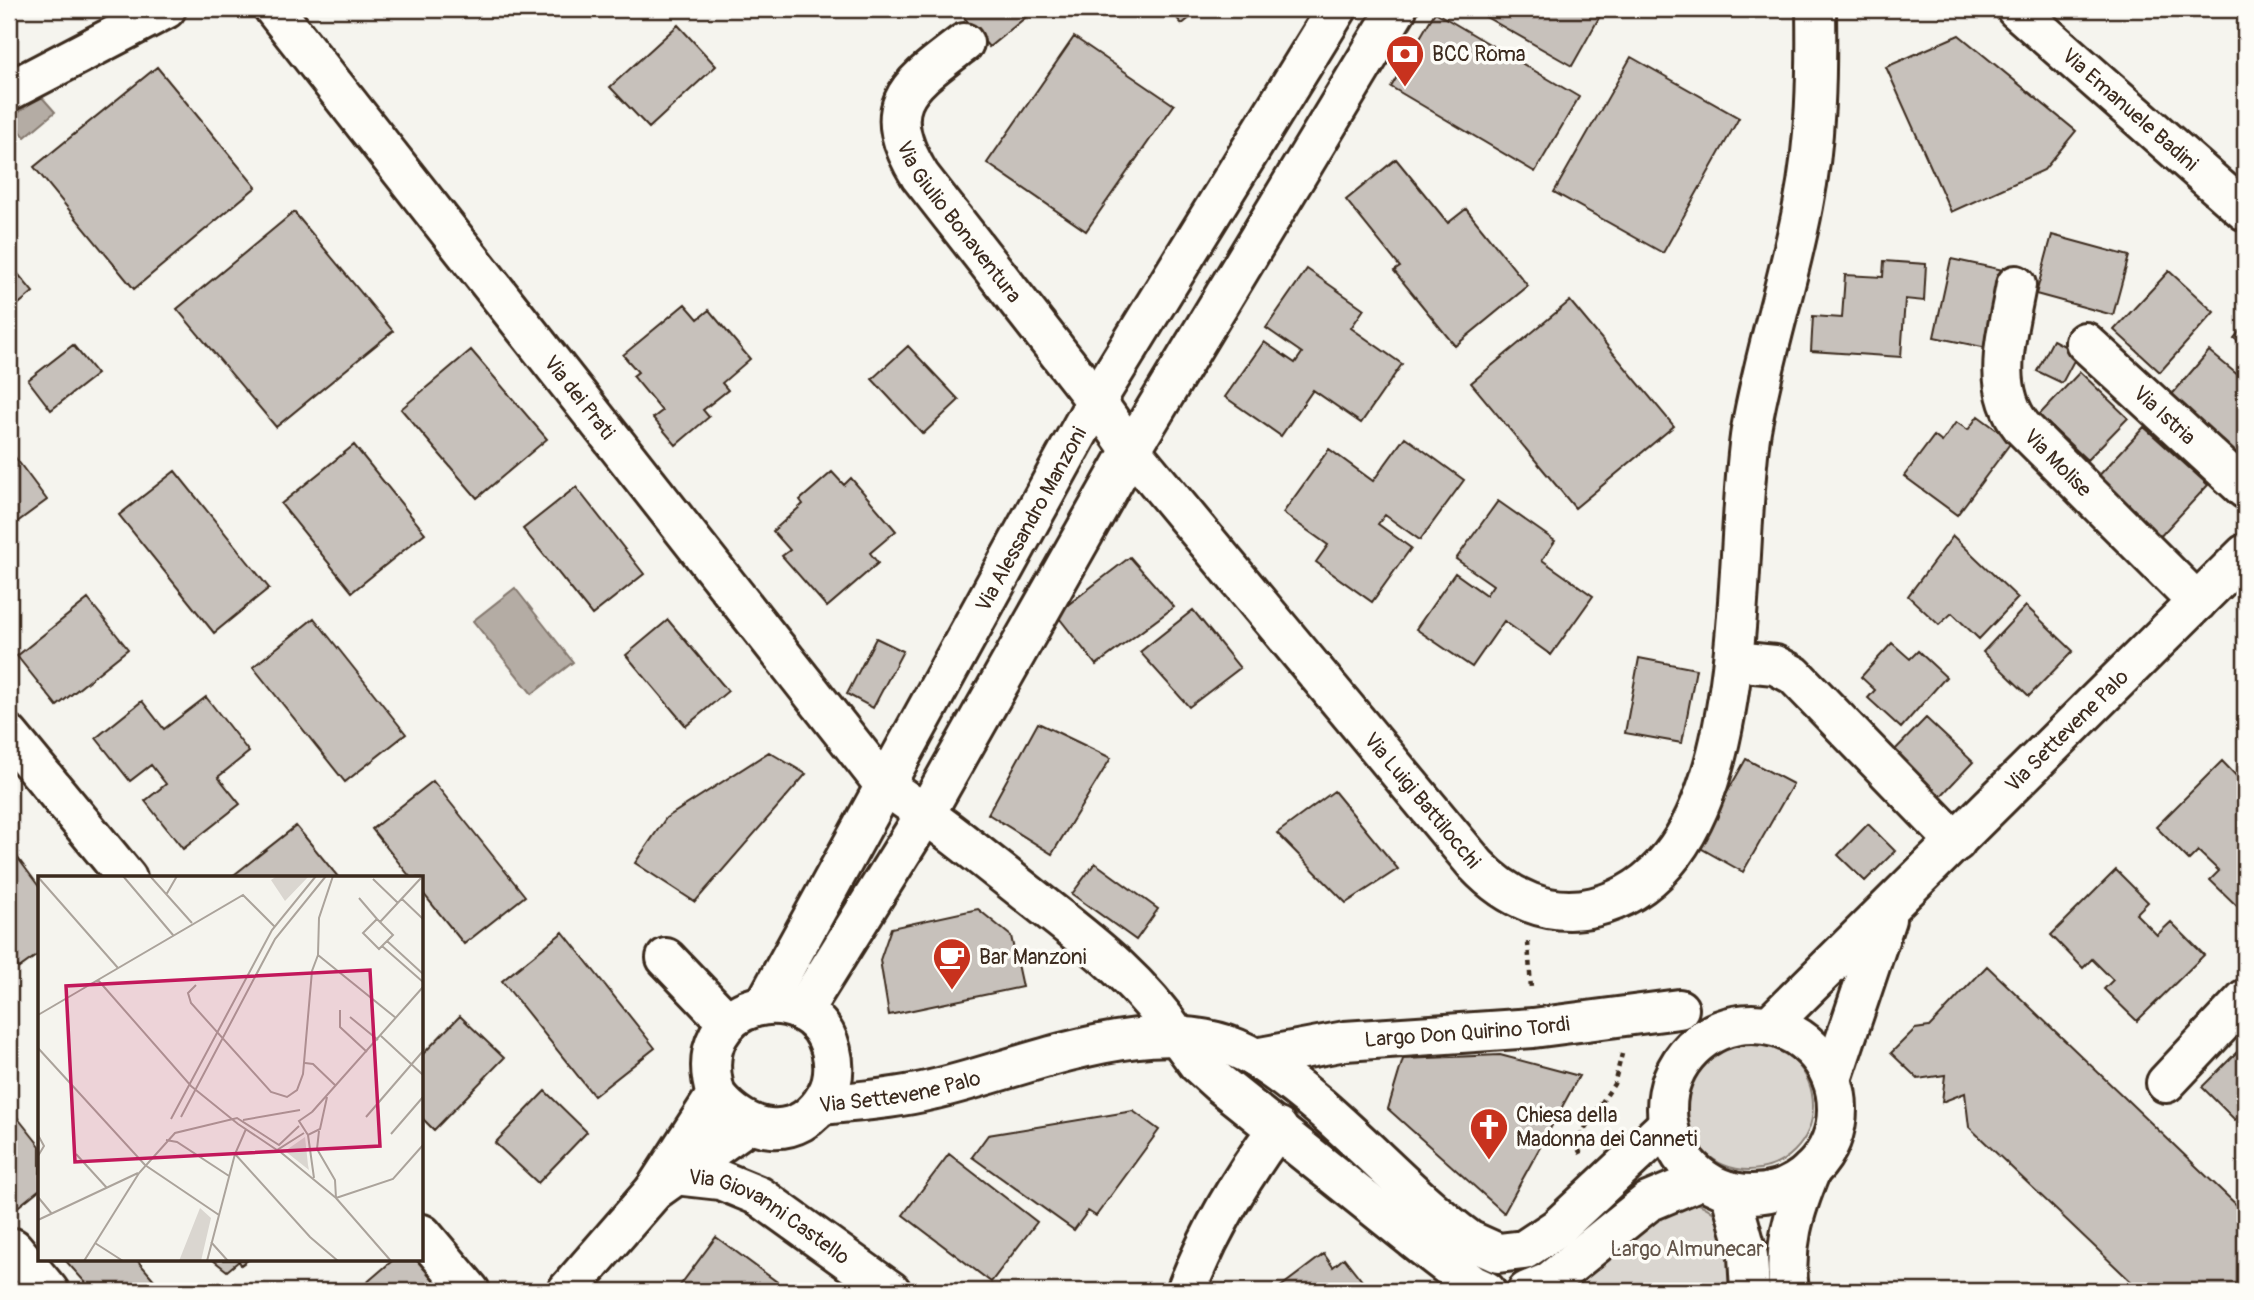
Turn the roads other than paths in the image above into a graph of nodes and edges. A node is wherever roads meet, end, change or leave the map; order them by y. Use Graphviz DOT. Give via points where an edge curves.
graph roads {
  1 [pos="166,9"];
  2 [pos="274,9"];
  3 [pos="1337,9"];
  4 [pos="1397,9"];
  5 [pos="1816,9"];
  6 [pos="2016,9"];
  7 [pos="964,43"];
  8 [pos="9,91"];
  9 [pos="2245,211"];
  10 [pos="2016,285"];
  11 [pos="2085,342"];
  12 [pos="1096,401"];
  13 [pos="1131,450"];
  14 [pos="2245,489"];
  15 [pos="2245,554"];
  16 [pos="2197,602"];
  17 [pos="1734,661"];
  18 [pos="9,735"];
  19 [pos="885,786"];
  20 [pos="926,813"];
  21 [pos="1956,842"];
  22 [pos="125,876"];
  23 [pos="1890,908"];
  24 [pos="666,958"];
  25 [pos="2245,999"];
  26 [pos="765,1004"];
  27 [pos="1665,1011"];
  28 [pos="802,1012"];
  29 [pos="728,1023"];
  30 [pos="1770,1026"];
  31 [pos="1178,1037"];
  32 [pos="1255,1059"];
  33 [pos="1832,1079"];
  34 [pos="2166,1083"];
  35 [pos="827,1091"];
  36 [pos="716,1095"];
  37 [pos="748,1124"];
  38 [pos="1667,1125"];
  39 [pos="1278,1128"];
  40 [pos="1811,1170"];
  41 [pos="665,1183"];
  42 [pos="1716,1185"];
  43 [pos="424,1236"];
  44 [pos="13,1248"];
  45 [pos="49,1291"];
  46 [pos="470,1291"];
  47 [pos="568,1291"];
  48 [pos="891,1291"];
  49 [pos="1186,1291"];
  50 [pos="1486,1291"];
  51 [pos="1528,1291"];
  52 [pos="1750,1291"];
  53 [pos="1789,1291"];
  1 -- 8 [label="street"];
  2 -- 19 [label="street, Via dei Prati"];
  3 -- 12 [label="street, Via Alessandro Manzoni"];
  4 -- 13 [label="street"];
  5 -- 17 [label="street, Via Luigi Battilocchi" via="1810,159 1751,431"];
  6 -- 9 [label="street, Via Emanuele Badini"];
  7 -- 12 [label="street, Via Giulio Bonaventura" via="908,89 900,119 910,160"];
  10 -- 16 [label="street, Via Molise" via="2003,371 2010,409 2022,427"];
  11 -- 14 [label="street, Via Istria"];
  12 -- 13 [label="street, Via Luigi Battilocchi"];
  12 -- 19 [label="street, Via Alessandro Manzoni"];
  13 -- 17 [label="street, Via Luigi Battilocchi" via="1465,852 1487,877 1526,903 1567,909 1602,905 1640,886 1665,861 1691,822 1710,776"];
  13 -- 20 [label="street"];
  15 -- 16 [label="street, Via Settevene Palo"];
  16 -- 21 [label="street, Via Settevene Palo"];
  17 -- 21 [label="street" via="1775,665 1794,675"];
  18 -- 22 [label="street"];
  19 -- 20 [label="street, Via dei Prati"];
  19 -- 26 [label="street, Via Alessandro Manzoni"];
  20 -- 28 [label="street"];
  20 -- 31 [label="street, Via dei Prati" via="1126,973"];
  21 -- 23 [label="street, Via Settevene Palo"];
  23 -- 30 [label="street, Via Settevene Palo"];
  23 -- 33 [label="street, Via Settevene Palo"];
  24 -- 29 [label="street"];
  25 -- 34 [label="street"];
  26 -- 28 [label="street"];
  26 -- 29 [label="street" via="741,1012"];
  27 -- 32 [label="street, Largo Don Quirino Tordi" via="1533,1028 1345,1041"];
  28 -- 35 [label="street" via="825,1035 833,1059"];
  29 -- 36 [label="street" via="715,1038 710,1056"];
  30 -- 33 [label="street" via="1804,1041"];
  30 -- 38 [label="street" via="1725,1027 1697,1043 1673,1075 1666,1100"];
  31 -- 32 [label="street, Via Settevene Palo" via="1212,1040"];
  31 -- 35 [label="street, Via Settevene Palo" via="1088,1048 903,1096"];
  31 -- 39 [label="street" via="1206,1073"];
  32 -- 38 [label="street, Via Settevene Palo" via="1300,1091 1458,1232 1483,1248 1511,1253 1524,1250 1557,1228"];
  33 -- 40 [label="street" via="1836,1123 1823,1157"];
  35 -- 37 [label="street, Via Settevene Palo" via="811,1115 792,1125 769,1128"];
  36 -- 37 [label="street" via="728,1111"];
  36 -- 41 [label="street"];
  37 -- 41 [label="street"];
  38 -- 42 [label="street" via="1678,1153"];
  39 -- 49 [label="street" via="1221,1215"];
  39 -- 50 [label="street" via="1421,1245"];
  40 -- 42 [label="street" via="1771,1192"];
  40 -- 53 [label="street" via="1789,1230"];
  41 -- 47 [label="street"];
  41 -- 48 [label="street, Via Giovanni Castello" via="720,1180 759,1196"];
  42 -- 51 [label="street" via="1648,1202 1556,1277"];
  42 -- 52 [label="street" via="1748,1256"];
  43 -- 46 [label="street"];
  44 -- 45 [label="street"];
}
